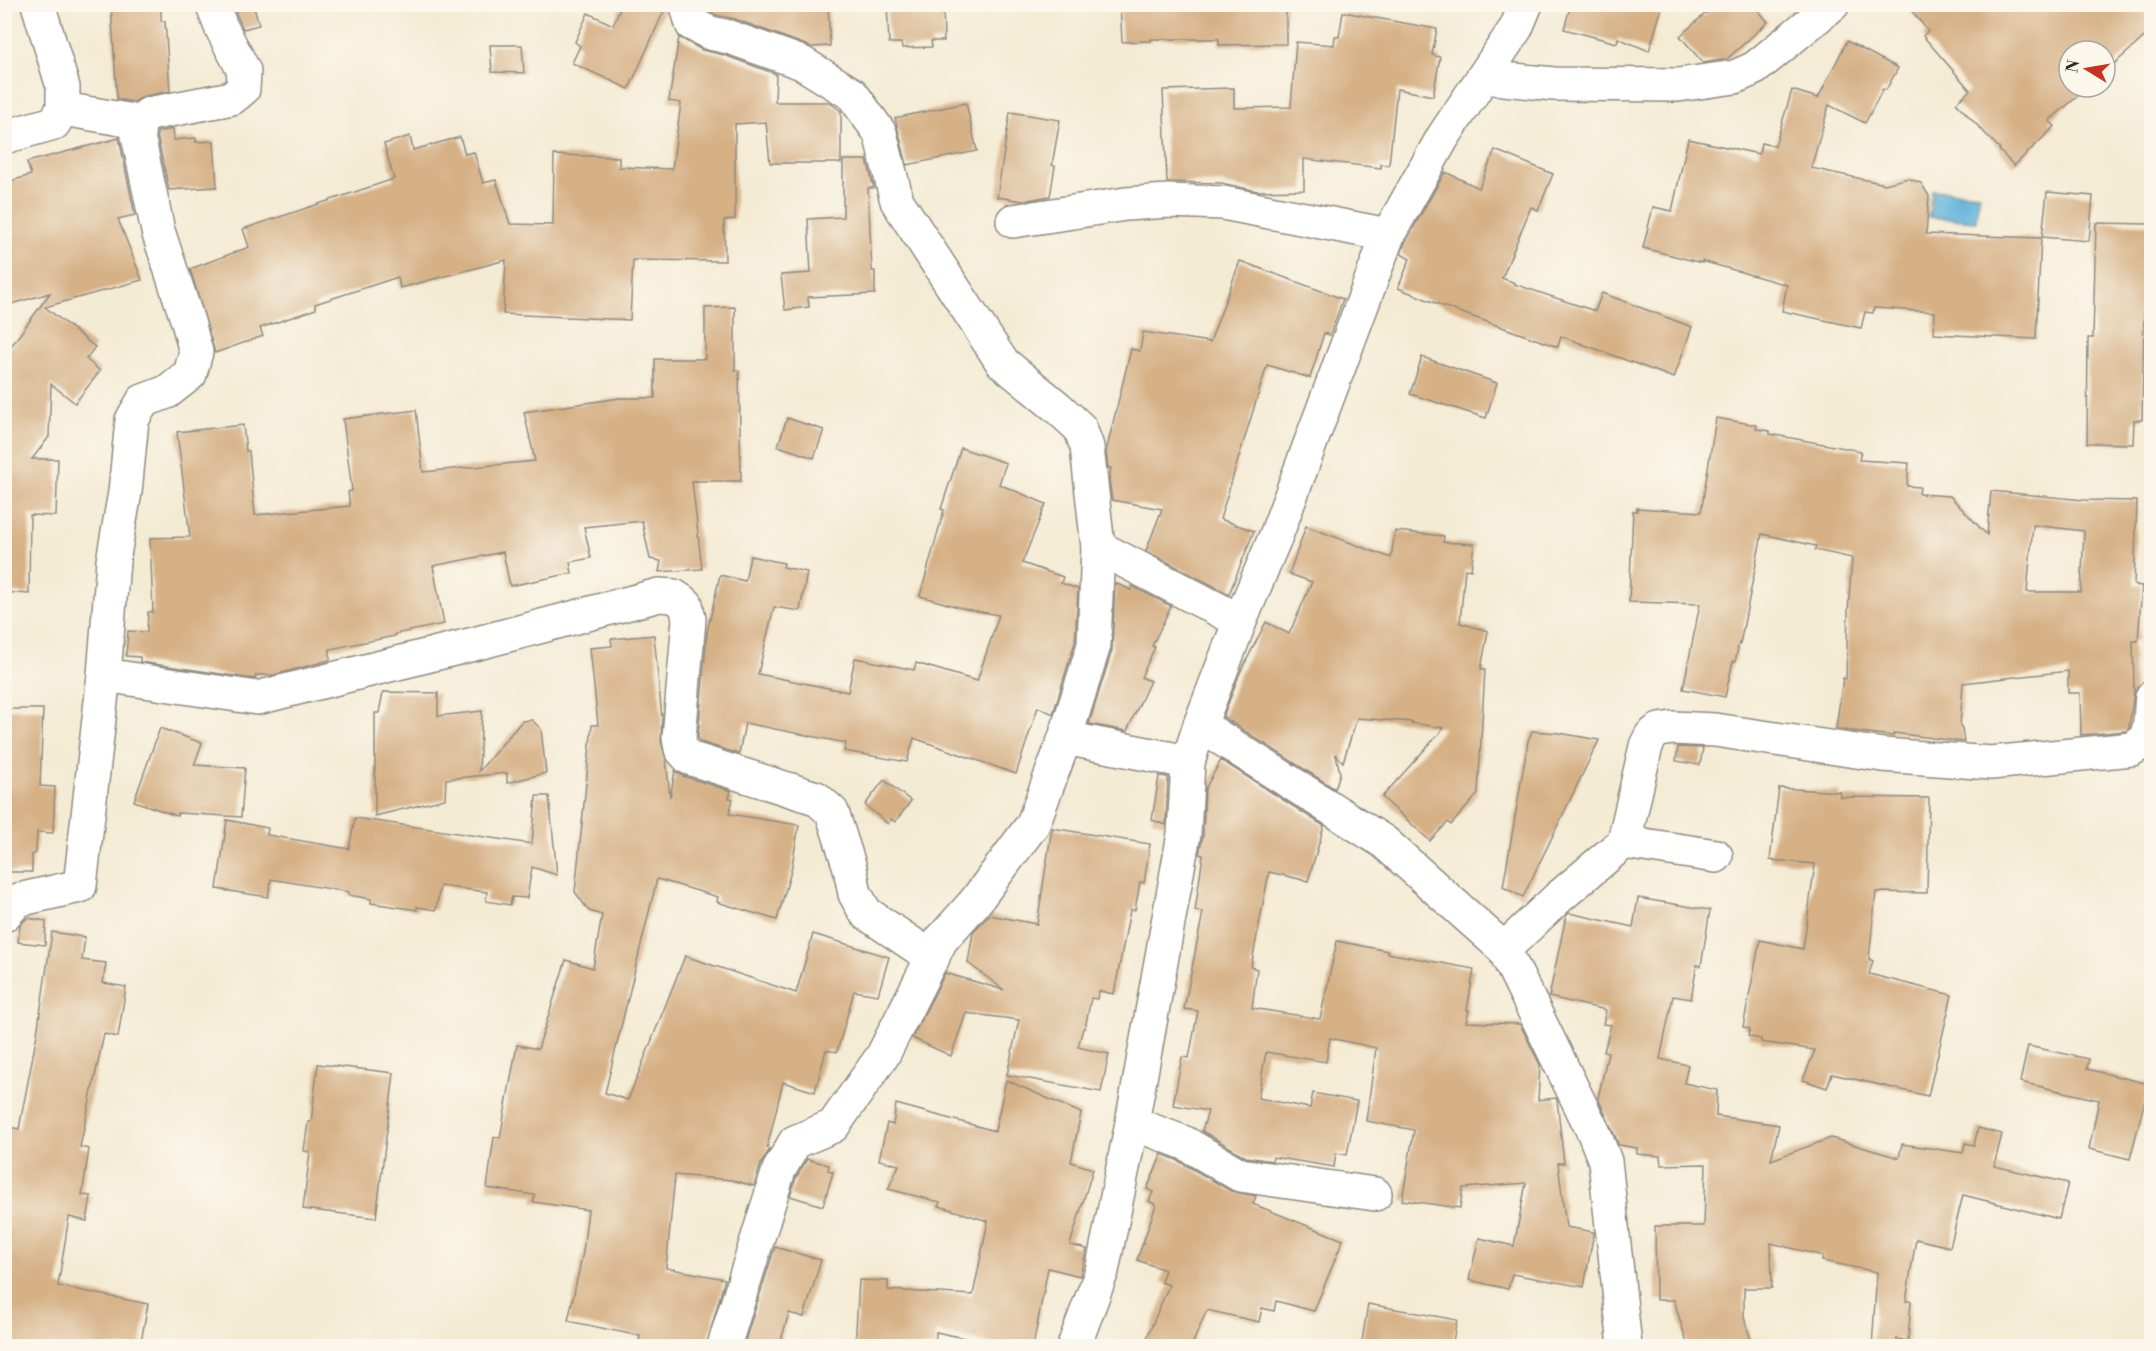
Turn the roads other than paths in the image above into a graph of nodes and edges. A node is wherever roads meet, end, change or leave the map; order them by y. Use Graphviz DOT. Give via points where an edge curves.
graph roads {
  1 [pos="38,4"];
  2 [pos="212,4"];
  3 [pos="1526,4"];
  4 [pos="1833,4"];
  5 [pos="688,10"];
  6 [pos="1484,77"];
  7 [pos="63,109"];
  8 [pos="139,123"];
  9 [pos="4,137"];
  10 [pos="1013,221"];
  11 [pos="1388,235"];
  12 [pos="1098,547"];
  13 [pos="1240,621"];
  14 [pos="104,675"];
  15 [pos="2151,697"];
  16 [pos="1200,725"];
  17 [pos="2149,737"];
  18 [pos="1065,738"];
  19 [pos="1188,762"];
  20 [pos="1624,842"];
  21 [pos="1716,855"];
  22 [pos="4,915"];
  23 [pos="1504,949"];
  24 [pos="933,958"];
  25 [pos="1132,1123"];
  26 [pos="1376,1194"];
  27 [pos="724,1347"];
  28 [pos="1074,1347"];
  29 [pos="1625,1347"];
  1 -- 7 [label="street" via="63,87"];
  2 -- 8 [label="street" via="244,71 243,89 232,98 149,114"];
  3 -- 6 [label="street" via="1516,28"];
  4 -- 6 [label="street" via="1755,68 1735,77 1678,85 1554,84"];
  5 -- 12 [label="street" via="692,24 802,63 852,94 880,133 897,201 1002,362 1080,429 1087,447"];
  6 -- 11 [label="street" via="1443,137"];
  7 -- 8 [label="street"];
  7 -- 9 [label="street" via="54,123"];
  8 -- 14 [label="street" via="138,136 158,231 196,352 189,374 167,392 143,402 132,420 113,561"];
  10 -- 11 [label="street" via="1126,204 1223,203"];
  11 -- 13 [label="street" via="1277,533"];
  12 -- 13 [label="street"];
  12 -- 18 [label="street" via="1094,645"];
  13 -- 16 [label="street"];
  14 -- 22 [label="street" via="80,886 18,900"];
  14 -- 24 [label="street" via="257,698 659,595 674,596 686,604 689,619 681,749 689,758 816,798 832,812 855,894 867,913"];
  15 -- 17 [label="street"];
  16 -- 19 [label="street"];
  16 -- 23 [label="street" via="1384,842"];
  17 -- 20 [label="street" via="2132,749 1991,763 1883,755 1715,730 1659,730 1646,746"];
  18 -- 19 [label="street"];
  18 -- 24 [label="street" via="1034,824 941,940"];
  19 -- 25 [label="street" via="1184,834"];
  20 -- 21 [label="street"];
  20 -- 23 [label="street"];
  23 -- 29 [label="street" via="1605,1161"];
  24 -- 27 [label="street" via="883,1055 833,1126 795,1142 779,1170"];
  25 -- 26 [label="street" via="1185,1143 1240,1175"];
  25 -- 28 [label="street" via="1102,1271"];
}
